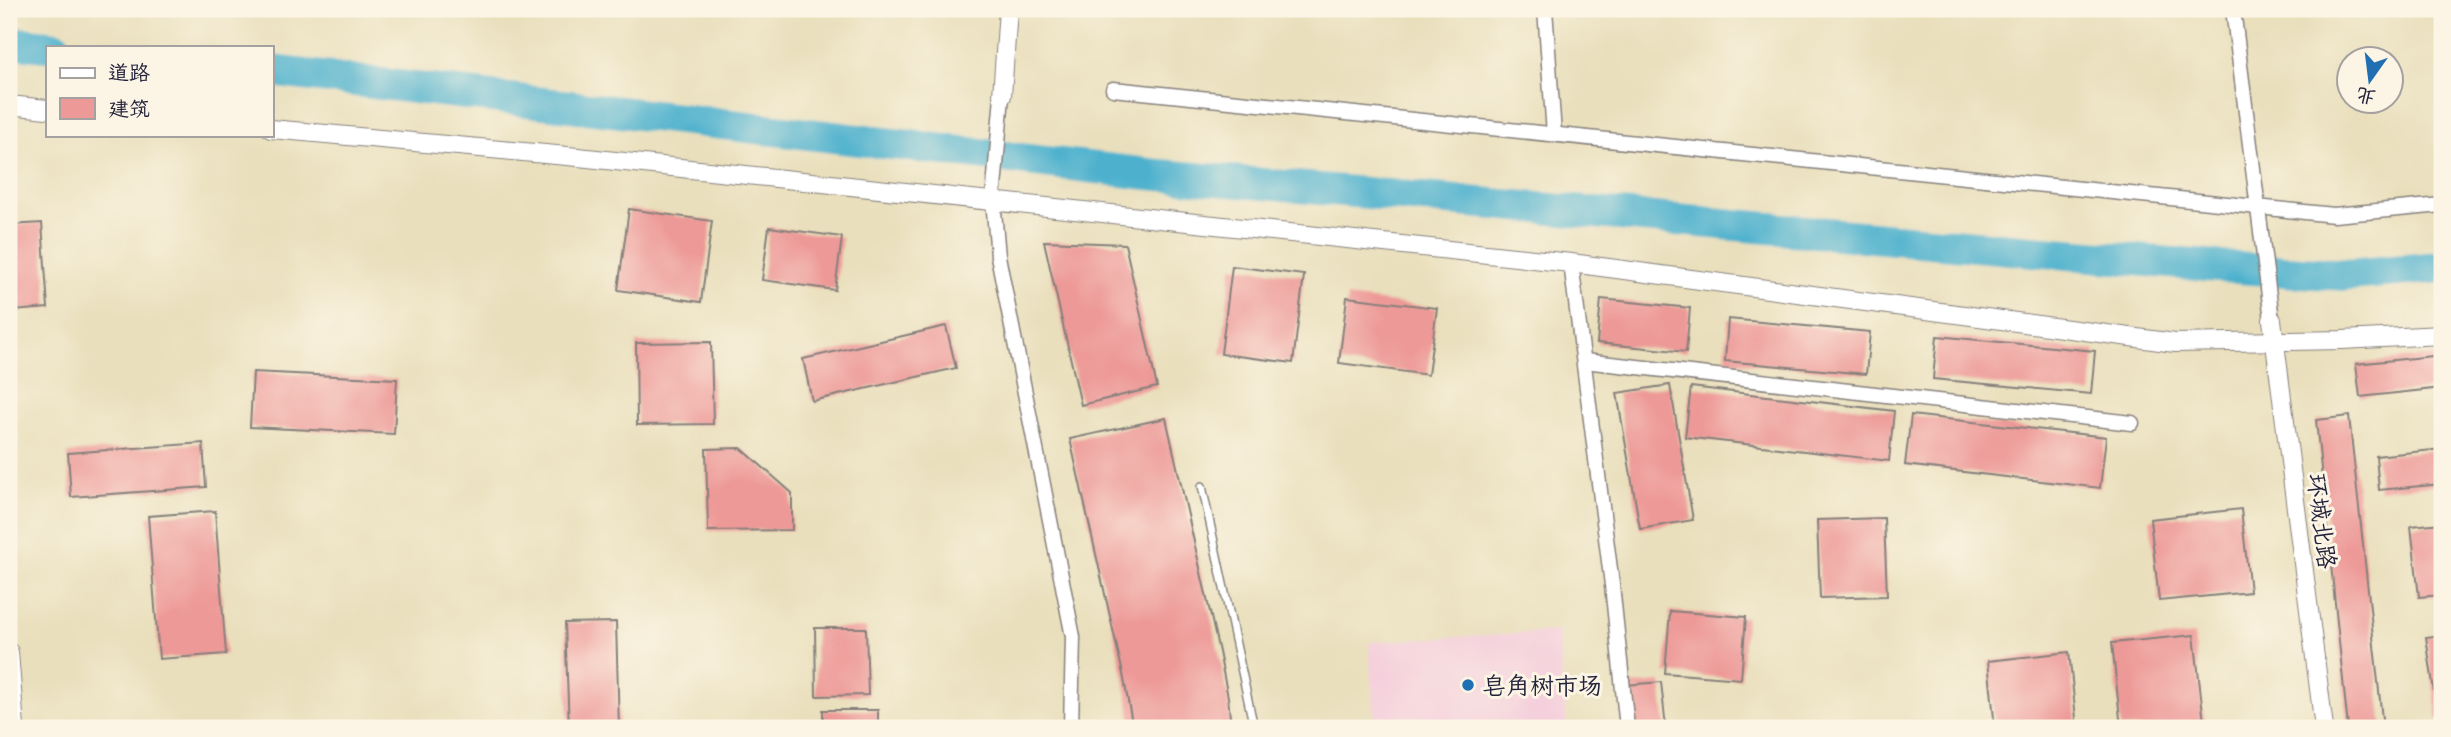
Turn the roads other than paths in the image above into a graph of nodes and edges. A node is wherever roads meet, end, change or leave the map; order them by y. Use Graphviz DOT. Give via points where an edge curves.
graph roads {
  1 [pos="1008,9"];
  2 [pos="1545,9"];
  3 [pos="2233,9"];
  4 [pos="1113,89"];
  5 [pos="1002,96"];
  6 [pos="9,105"];
  7 [pos="46,109"];
  8 [pos="273,129"];
  9 [pos="1554,134"];
  10 [pos="993,200"];
  11 [pos="2258,205"];
  12 [pos="2442,205"];
  13 [pos="1571,263"];
  14 [pos="2272,320"];
  15 [pos="2442,335"];
  16 [pos="2275,342"];
  17 [pos="1584,361"];
  18 [pos="2132,423"];
  19 [pos="1202,486"];
  20 [pos="9,652"];
  21 [pos="15,728"];
  22 [pos="1070,728"];
  23 [pos="1254,728"];
  24 [pos="1627,728"];
  25 [pos="2324,728"];
  1 -- 5 [label="street"];
  2 -- 9 [label="street"];
  3 -- 11 [label="street"];
  4 -- 9 [label="street"];
  5 -- 10 [label="street"];
  6 -- 7 [label="street"];
  8 -- 10 [label="street"];
  9 -- 11 [label="street"];
  10 -- 13 [label="street"];
  10 -- 22 [label="street" via="998,256 1073,637"];
  11 -- 12 [label="street" via="2334,215"];
  11 -- 14 [label="street"];
  13 -- 16 [label="street" via="2175,343"];
  13 -- 17 [label="street"];
  14 -- 16 [label="street, 环城北路"];
  15 -- 16 [label="street"];
  16 -- 25 [label="street, 环城北路"];
  17 -- 18 [label="street"];
  17 -- 24 [label="street"];
  19 -- 23 [label="lane"];
  20 -- 21 [label="street"];
}
